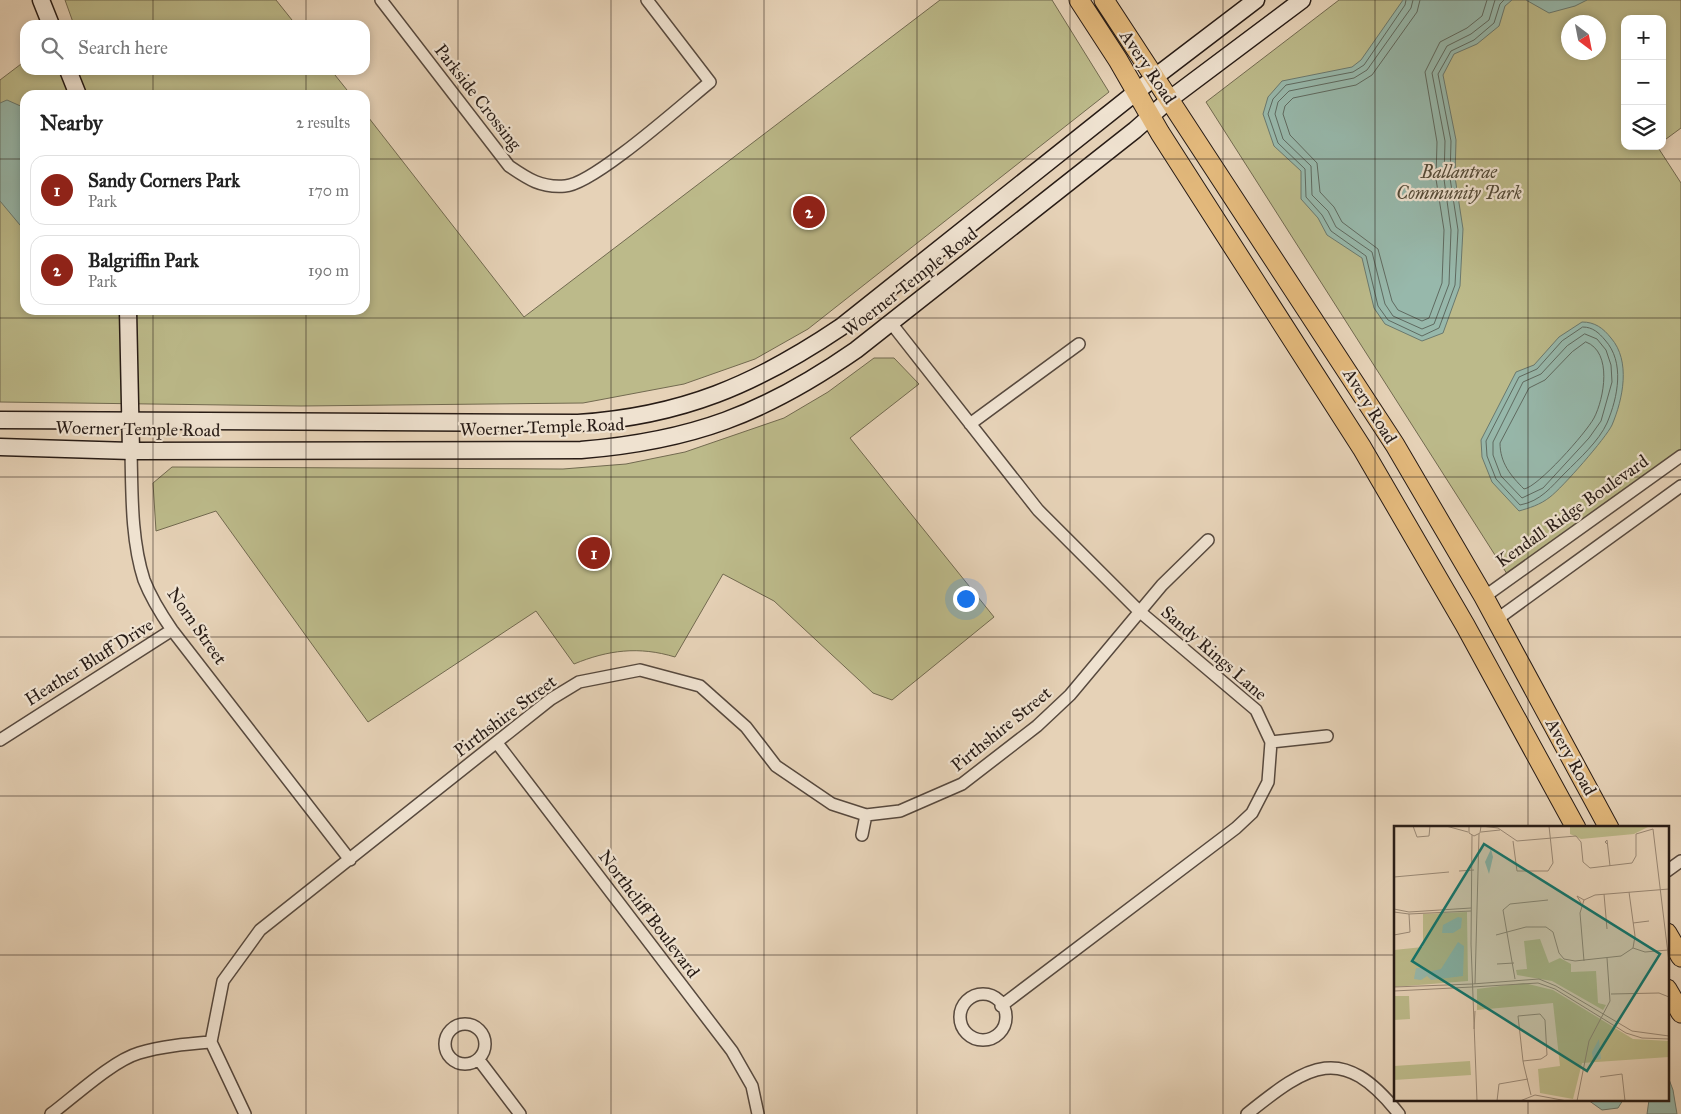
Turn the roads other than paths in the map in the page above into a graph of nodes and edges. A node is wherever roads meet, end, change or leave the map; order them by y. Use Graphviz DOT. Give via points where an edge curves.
graph roads {
  1 [pos="41,0"];
  2 [pos="381,0"];
  3 [pos="646,0"];
  4 [pos="1079,0"];
  5 [pos="1104,0"];
  6 [pos="1256,0"];
  7 [pos="1302,0"];
  8 [pos="49,20"];
  9 [pos="70,75"];
  10 [pos="1155,77"];
  11 [pos="76,90"];
  12 [pos="1136,93"];
  13 [pos="1170,99"];
  14 [pos="1150,116"];
  15 [pos="128,315"];
  16 [pos="891,323"];
  17 [pos="1079,344"];
  18 [pos="0,420"];
  19 [pos="130,422"];
  20 [pos="970,424"];
  21 [pos="0,447"];
  22 [pos="131,451"];
  23 [pos="1681,456"];
  24 [pos="1681,486"];
  25 [pos="1208,540"];
  26 [pos="1484,597"];
  27 [pos="1139,611"];
  28 [pos="1496,620"];
  29 [pos="172,630"];
  30 [pos="1327,736"];
  31 [pos="0,740"];
  32 [pos="1271,742"];
  33 [pos="497,743"];
  34 [pos="866,815"];
  35 [pos="1575,826"];
  36 [pos="1608,826"];
  37 [pos="862,835"];
  38 [pos="350,860"];
  39 [pos="1681,861"];
  40 [pos="1668,871"];
  41 [pos="1668,934"];
  42 [pos="1681,957"];
  43 [pos="1668,991"];
  44 [pos="1002,1006"];
  45 [pos="1681,1013"];
  46 [pos="211,1042"];
  47 [pos="479,1060"];
  48 [pos="51,1114"];
  49 [pos="244,1114"];
  50 [pos="520,1114"];
  51 [pos="758,1114"];
  52 [pos="1247,1114"];
  53 [pos="1399,1114"];
  1 -- 8 [label="main road"];
  2 -- 3 [label="street, Parkside Crossing" via="509,166 535,184 566,186 596,174 710,82"];
  4 -- 12 [label="main road, Avery Road"];
  5 -- 10 [label="main road, Avery Road"];
  6 -- 10 [label="main road, Woerner Temple Road"];
  7 -- 13 [label="main road, Woerner Temple Road"];
  9 -- 11 [label="main road"];
  10 -- 12 [label="main road, Woerner Temple Road"];
  10 -- 13 [label="main road, Avery Road"];
  12 -- 14 [label="main road, Avery Road"];
  12 -- 19 [label="main road, Woerner Temple Road" via="841,327 794,359 716,395 656,413 578,423"];
  13 -- 14 [label="main road, Woerner Temple Road"];
  13 -- 26 [label="main road, Avery Road" via="1395,445"];
  14 -- 16 [label="main road, Woerner Temple Road"];
  14 -- 35 [label="main road, Avery Road" via="1367,456 1461,617"];
  15 -- 19 [label="main road, Norn Street"];
  16 -- 20 [label="street, Sandy Rings Lane"];
  16 -- 22 [label="main road, Woerner Temple Road" via="817,377 772,402 688,434 624,447 571,450"];
  17 -- 20 [label="street"];
  18 -- 19 [label="main road, Woerner Temple Road"];
  19 -- 22 [label="main road, Norn Street"];
  20 -- 27 [label="street, Sandy Rings Lane" via="1038,510"];
  21 -- 22 [label="main road, Woerner Temple Road"];
  22 -- 29 [label="street, Norn Street" via="133,522 144,579"];
  23 -- 26 [label="street, Kendall Ridge Boulevard"];
  24 -- 28 [label="street"];
  25 -- 27 [label="street, Pirthshire Street"];
  26 -- 28 [label="main road, Avery Road"];
  27 -- 32 [label="street, Sandy Rings Lane" via="1256,710"];
  27 -- 34 [label="street, Pirthshire Street" via="1070,695 1037,726 962,784 900,811"];
  28 -- 36 [label="main road, Avery Road"];
  29 -- 31 [label="street, Heather Bluff Drive"];
  29 -- 38 [label="street, Norn Street"];
  30 -- 32 [label="street"];
  32 -- 44 [label="street, Sandy Rings Lane" via="1268,782 1247,818"];
  33 -- 34 [label="street, Pirthshire Street" via="579,682 640,670 700,686 746,726 776,766 832,804"];
  33 -- 38 [label="street, Pirthshire Street"];
  33 -- 51 [label="street, Northcliff Boulevard" via="732,1051 752,1086"];
  34 -- 37 [label="street"];
  38 -- 46 [label="street, Pirthshire Street" via="260,930 224,981"];
  39 -- 40 [label="street"];
  41 -- 42 [label="main road"];
  43 -- 45 [label="main road"];
  44 -- 44 [label="street" via="990,995 975,995 963,1005 960,1013 962,1028 972,1038 994,1037 1006,1019"];
  46 -- 48 [label="street" via="177,1045 138,1054 103,1075"];
  46 -- 49 [label="street"];
  47 -- 50 [label="street"];
  52 -- 53 [label="street" via="1284,1084 1310,1071 1330,1067 1350,1070 1370,1082"];
}
